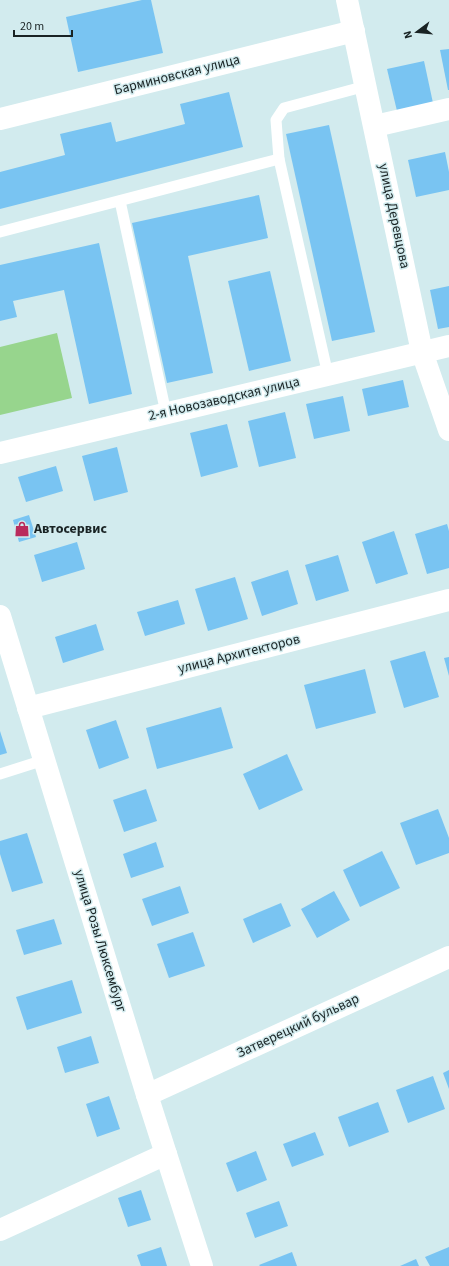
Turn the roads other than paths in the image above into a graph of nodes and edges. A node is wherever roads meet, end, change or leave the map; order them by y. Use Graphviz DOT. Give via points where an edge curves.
graph roads {
  1 [pos="347,0"];
  2 [pos="354,31"];
  3 [pos="366,86"];
  4 [pos="449,109"];
  5 [pos="0,119"];
  6 [pos="375,126"];
  7 [pos="279,159"];
  8 [pos="120,201"];
  9 [pos="0,232"];
  10 [pos="449,346"];
  11 [pos="422,352"];
  12 [pos="328,375"];
  13 [pos="166,414"];
  14 [pos="449,430"];
  15 [pos="0,453"];
  16 [pos="449,600"];
  17 [pos="0,616"];
  18 [pos="28,708"];
  19 [pos="44,760"];
  20 [pos="0,774"];
  21 [pos="449,957"];
  22 [pos="147,1095"];
  23 [pos="166,1154"];
  24 [pos="0,1230"];
  25 [pos="202,1266"];
  1 -- 2 [label="street, улица Деревцова"];
  2 -- 3 [label="street, улица Деревцова"];
  2 -- 5 [label="street, Барминовская улица"];
  3 -- 6 [label="street, улица Деревцова"];
  3 -- 7 [label="lane" via="284,108 276,120"];
  4 -- 6 [label="street"];
  6 -- 11 [label="street, улица Деревцова"];
  7 -- 8 [label="lane"];
  7 -- 12 [label="lane"];
  8 -- 9 [label="lane"];
  8 -- 13 [label="lane"];
  10 -- 11 [label="street, 2-я Новозаводская улица"];
  11 -- 12 [label="street, 2-я Новозаводская улица"];
  11 -- 14 [label="street, улица Деревцова"];
  12 -- 13 [label="street, 2-я Новозаводская улица"];
  13 -- 15 [label="street, 2-я Новозаводская улица"];
  16 -- 18 [label="street, улица Архитекторов"];
  17 -- 18 [label="street, улица Розы Люксембург"];
  18 -- 19 [label="street, улица Розы Люксембург"];
  19 -- 20 [label="lane"];
  19 -- 22 [label="street, улица Розы Люксембург"];
  21 -- 22 [label="street, Затверецкий бульвар"];
  22 -- 23 [label="street, улица Розы Люксембург"];
  23 -- 24 [label="street"];
  23 -- 25 [label="street, улица Розы Люксембург"];
}
